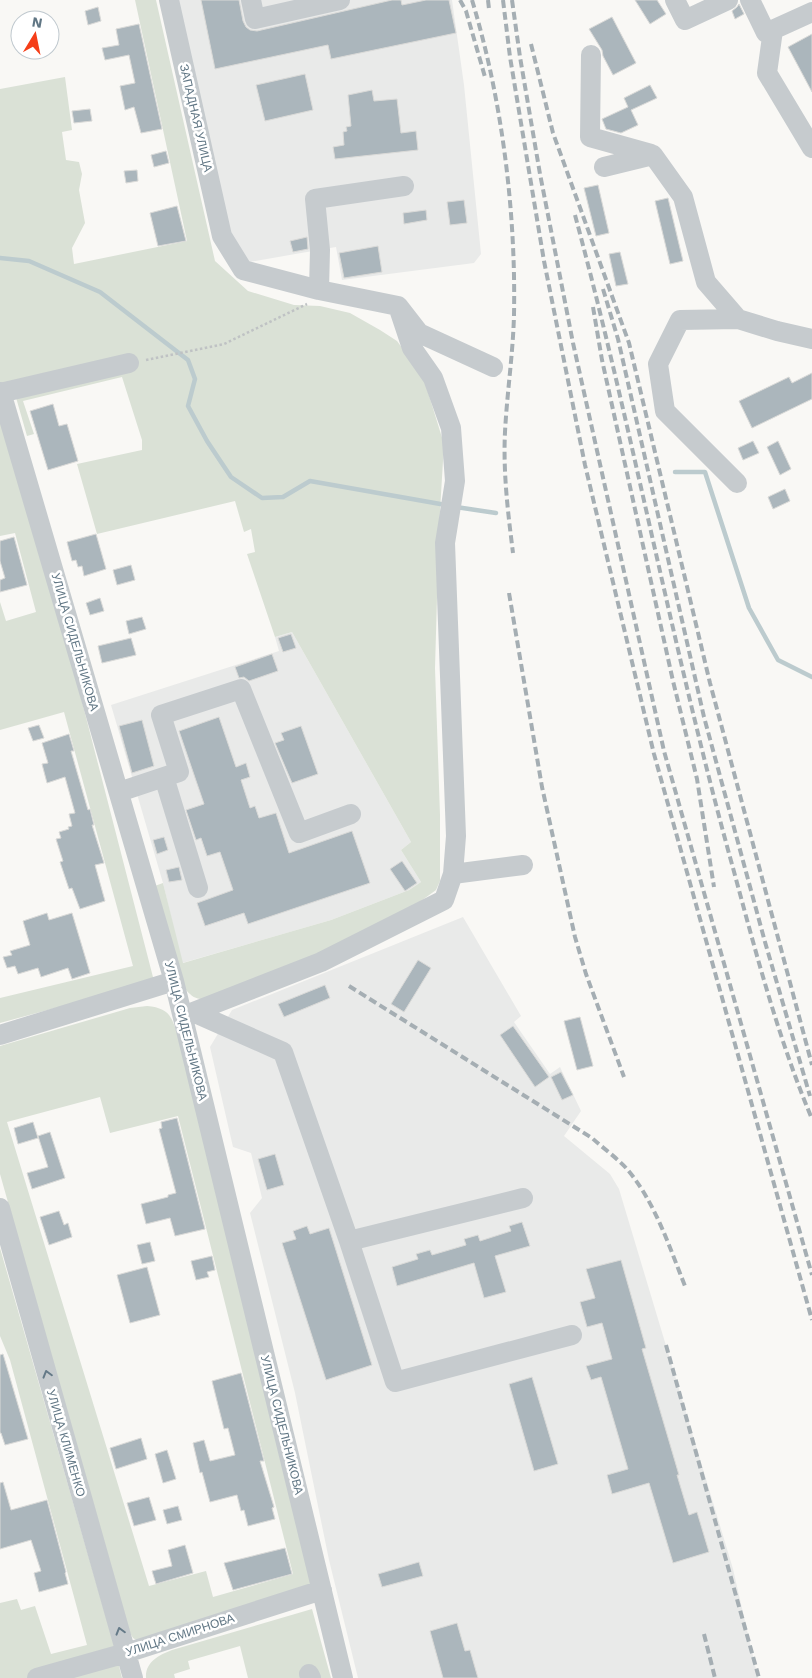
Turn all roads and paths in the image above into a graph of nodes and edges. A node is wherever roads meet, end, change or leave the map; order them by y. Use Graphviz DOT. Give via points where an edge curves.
graph roads {
  1 [pos="169,0"];
  2 [pos="251,0"];
  3 [pos="340,0"];
  4 [pos="675,0"];
  5 [pos="728,0"];
  6 [pos="750,0"];
  7 [pos="811,14"];
  8 [pos="769,31"];
  9 [pos="592,55"];
  10 [pos="812,148"];
  11 [pos="653,155"];
  12 [pos="604,167"];
  13 [pos="404,186"];
  14 [pos="319,290"];
  15 [pos="398,306"];
  16 [pos="738,318"];
  17 [pos="812,339"];
  18 [pos="129,363"];
  19 [pos="493,367"];
  20 [pos="0,392"];
  21 [pos="737,483"];
  22 [pos="164,778"];
  23 [pos="119,792"];
  24 [pos="351,814"];
  25 [pos="523,865"];
  26 [pos="453,874"];
  27 [pos="198,888"];
  28 [pos="174,981"];
  29 [pos="188,1014"];
  30 [pos="0,1035"];
  31 [pos="523,1198"];
  32 [pos="0,1208"];
  33 [pos="349,1241"];
  34 [pos="572,1335"];
  35 [pos="322,1590"];
  36 [pos="126,1653"];
  37 [pos="37,1678"];
  38 [pos="133,1678"];
  39 [pos="343,1678"];
  1 -- 14 [label="street, ЗАПАДНАЯ УЛИЦА" via="222,236 243,270"];
  2 -- 3 [label="street" via="255,19"];
  4 -- 5 [label="street" via="685,20"];
  6 -- 8 [label="street"];
  7 -- 8 [label="street"];
  8 -- 10 [label="street" via="767,73"];
  9 -- 11 [label="street" via="590,137"];
  11 -- 12 [label="street"];
  11 -- 16 [label="street" via="683,197 706,282"];
  13 -- 14 [label="street" via="315,199 320,250"];
  14 -- 15 [label="street, ЗАПАДНАЯ УЛИЦА"];
  14 -- 18 [label="path" via="308,304 224,344"];
  15 -- 19 [label="street" via="418,333"];
  15 -- 26 [label="street" via="412,348 433,378 451,428 455,482 445,543 456,836"];
  16 -- 17 [label="street"];
  16 -- 21 [label="street" via="680,320 658,364 665,411"];
  18 -- 20 [label="street"];
  20 -- 23 [label="street, УЛИЦА СИДЕЛЬНИКОВА"];
  22 -- 23 [label="street"];
  22 -- 24 [label="street" via="179,772 161,715 241,689 299,833"];
  22 -- 27 [label="street"];
  23 -- 28 [label="street, УЛИЦА СИДЕЛЬНИКОВА"];
  25 -- 26 [label="street"];
  26 -- 29 [label="street" via="444,900 321,962"];
  28 -- 29 [label="street, УЛИЦА СИДЕЛЬНИКОВА"];
  28 -- 30 [label="street"];
  29 -- 33 [label="street" via="284,1052"];
  29 -- 35 [label="street, УЛИЦА СИДЕЛЬНИКОВА"];
  31 -- 33 [label="street"];
  36 -- 32 [label="street, УЛИЦА КЛИМЕНКО, one-way"];
  33 -- 34 [label="street" via="396,1382"];
  35 -- 36 [label="street, УЛИЦА СМИРНОВА"];
  35 -- 39 [label="street, УЛИЦА СИДЕЛЬНИКОВА"];
  36 -- 37 [label="street, УЛИЦА СМИРНОВА"];
  36 -- 38 [label="street, УЛИЦА КЛИМЕНКО"];
}
